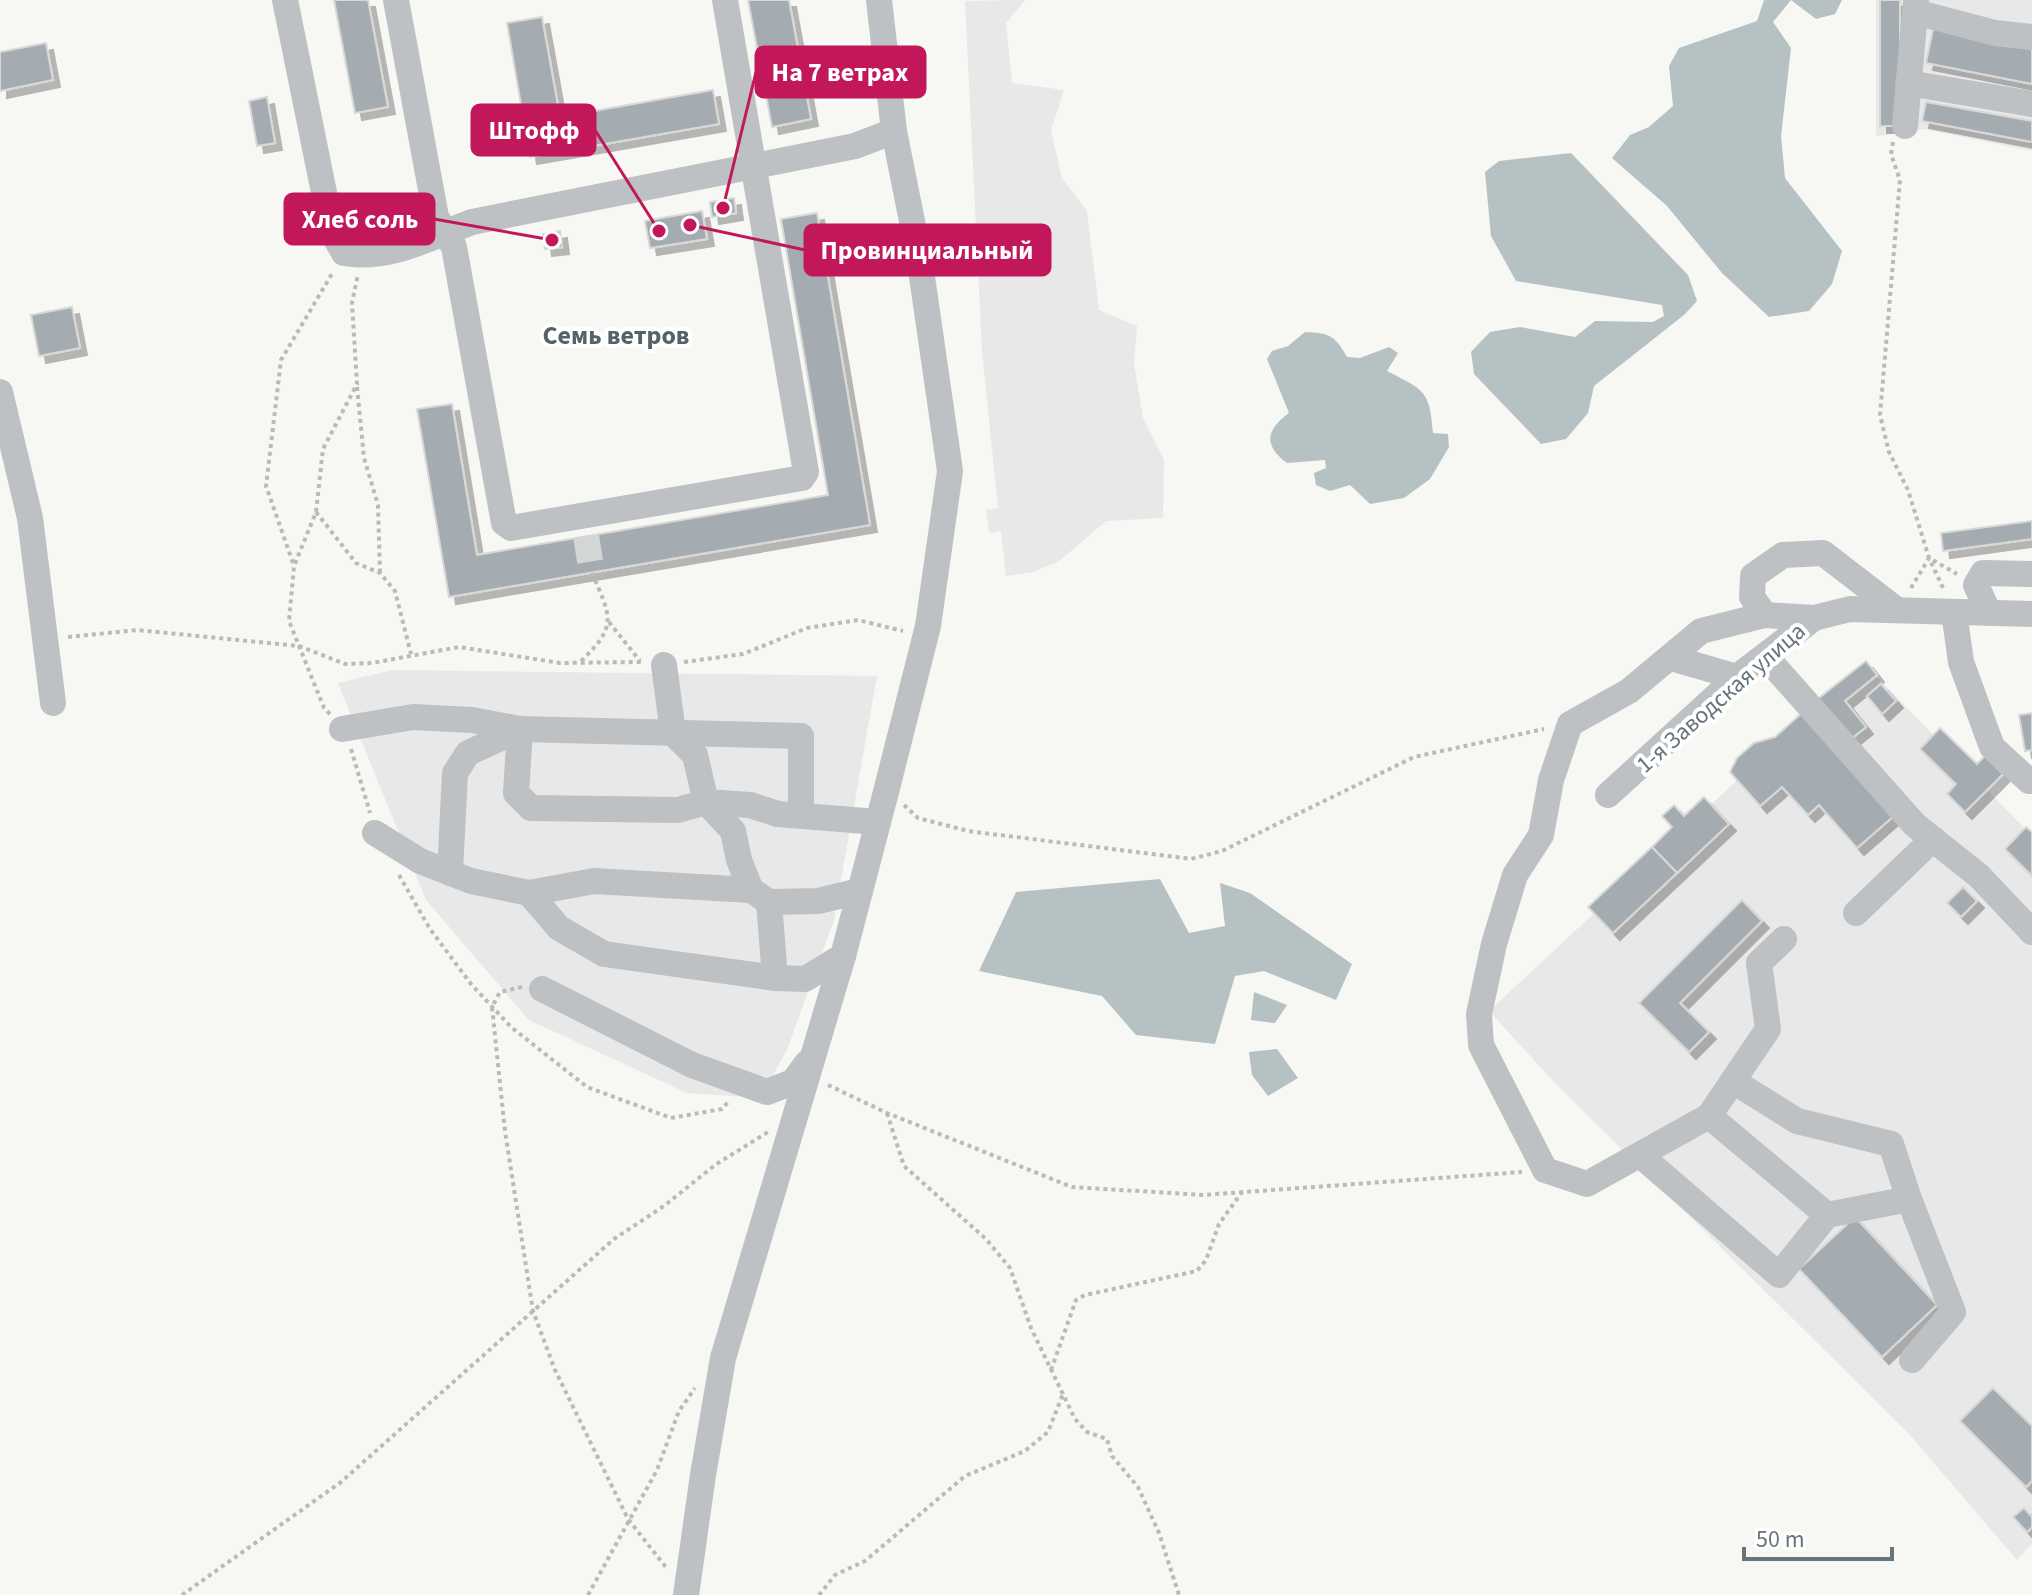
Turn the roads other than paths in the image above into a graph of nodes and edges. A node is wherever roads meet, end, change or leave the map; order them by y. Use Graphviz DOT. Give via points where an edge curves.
graph roads {
  1 [pos="285,0"];
  2 [pos="396,0"];
  3 [pos="725,0"];
  4 [pos="879,0"];
  5 [pos="1915,6"];
  6 [pos="2032,37"];
  7 [pos="1908,83"];
  8 [pos="2032,104"];
  9 [pos="1905,126"];
  10 [pos="894,131"];
  11 [pos="754,167"];
  12 [pos="444,232"];
  13 [pos="0,392"];
  14 [pos="2032,574"];
  15 [pos="1897,610"];
  16 [pos="1954,612"];
  17 [pos="1989,613"];
  18 [pos="2032,614"];
  19 [pos="1765,615"];
  20 [pos="1814,618"];
  21 [pos="1765,656"];
  22 [pos="1671,658"];
  23 [pos="652,663"];
  24 [pos="1737,677"];
  25 [pos="53,703"];
  26 [pos="342,729"];
  27 [pos="520,729"];
  28 [pos="673,733"];
  29 [pos="2032,781"];
  30 [pos="1608,795"];
  31 [pos="706,802"];
  32 [pos="801,816"];
  33 [pos="878,822"];
  34 [pos="375,833"];
  35 [pos="1933,839"];
  36 [pos="450,873"];
  37 [pos="860,891"];
  38 [pos="529,893"];
  39 [pos="760,896"];
  40 [pos="1856,913"];
  41 [pos="2032,932"];
  42 [pos="1784,939"];
  43 [pos="843,956"];
  44 [pos="775,978"];
  45 [pos="542,989"];
  46 [pos="811,1056"];
  47 [pos="1733,1081"];
  48 [pos="1709,1116"];
  49 [pos="1640,1155"];
  50 [pos="1909,1199"];
  51 [pos="1827,1215"];
  52 [pos="1912,1360"];
  53 [pos="686,1594"];
  1 -- 12 [label="street" via="332,232 353,255 420,243"];
  2 -- 12 [label="street" via="436,217"];
  3 -- 11 [label="street"];
  4 -- 10 [label="street"];
  5 -- 6 [label="street" via="1995,33"];
  5 -- 7 [label="street"];
  7 -- 8 [label="street"];
  7 -- 9 [label="street"];
  10 -- 11 [label="street" via="855,146"];
  10 -- 33 [label="street" via="919,256 950,471 928,626"];
  11 -- 12 [label="street" via="472,222"];
  11 -- 12 [label="street" via="806,472 802,478 584,526 511,528 504,523 462,281 454,247"];
  13 -- 25 [label="street" via="30,518"];
  14 -- 17 [label="street" via="1983,573 1976,585"];
  15 -- 16 [label="street, 1-я Заводская улица"];
  15 -- 19 [label="street" via="1823,553 1783,555 1753,576 1752,597"];
  15 -- 20 [label="street, 1-я Заводская улица" via="1850,609"];
  16 -- 17 [label="street, 1-я Заводская улица"];
  16 -- 29 [label="street" via="1961,662 1992,747"];
  17 -- 18 [label="street, 1-я Заводская улица"];
  19 -- 20 [label="street"];
  19 -- 22 [label="street" via="1701,631"];
  20 -- 21 [label="street, 1-я Заводская улица"];
  21 -- 24 [label="street, 1-я Заводская улица"];
  21 -- 35 [label="street"];
  22 -- 24 [label="street"];
  22 -- 49 [label="street" via="1629,691 1570,724 1551,780 1541,835 1515,875 1479,1014 1481,1045 1545,1170 1587,1184"];
  23 -- 28 [label="street"];
  24 -- 30 [label="street, 1-я Заводская улица"];
  26 -- 27 [label="street" via="413,717"];
  27 -- 28 [label="street"];
  27 -- 31 [label="street" via="516,793 531,808 678,810"];
  27 -- 36 [label="street" via="468,753 455,773"];
  28 -- 31 [label="street" via="695,755"];
  28 -- 32 [label="street" via="801,736"];
  31 -- 32 [label="street"];
  31 -- 39 [label="street" via="733,831 739,860"];
  32 -- 33 [label="street"];
  33 -- 37 [label="street"];
  34 -- 36 [label="street"];
  35 -- 40 [label="street"];
  35 -- 41 [label="street" via="1979,876"];
  36 -- 38 [label="street"];
  37 -- 39 [label="street" via="818,901"];
  37 -- 43 [label="street"];
  38 -- 39 [label="street" via="594,881"];
  38 -- 44 [label="street" via="559,928 604,954"];
  39 -- 44 [label="street"];
  42 -- 47 [label="street" via="1759,963 1768,1029"];
  43 -- 44 [label="street" via="805,979"];
  43 -- 46 [label="street"];
  45 -- 46 [label="street" via="692,1065 767,1092 793,1082"];
  46 -- 53 [label="street" via="723,1358"];
  47 -- 48 [label="street"];
  47 -- 50 [label="street" via="1797,1121 1891,1144"];
  48 -- 49 [label="street"];
  48 -- 51 [label="street"];
  49 -- 51 [label="street" via="1779,1275"];
  50 -- 51 [label="street"];
  50 -- 52 [label="street" via="1953,1312"];
}
